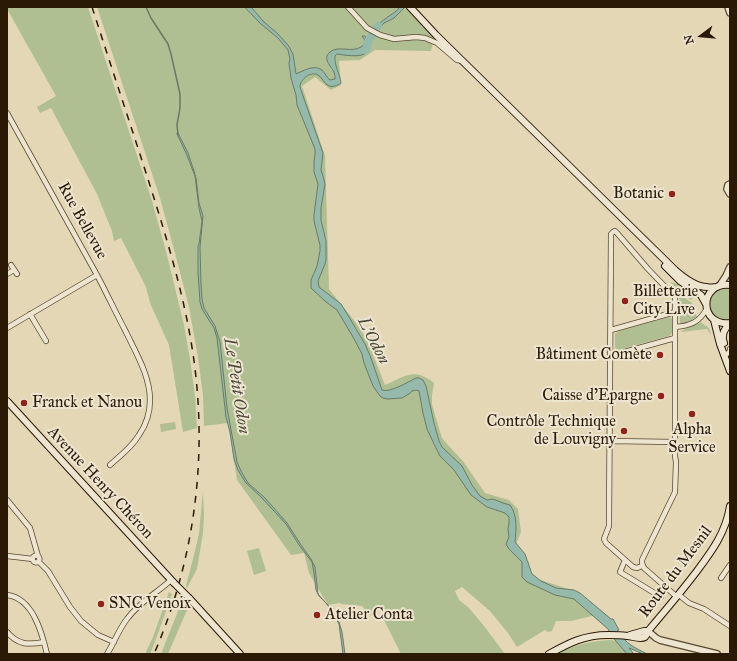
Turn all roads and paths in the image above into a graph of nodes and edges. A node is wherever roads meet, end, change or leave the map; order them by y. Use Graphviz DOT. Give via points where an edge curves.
graph roads {
  1 [pos="348,7"];
  2 [pos="410,7"];
  3 [pos="728,7"];
  4 [pos="730,13"];
  5 [pos="463,61"];
  6 [pos="7,113"];
  7 [pos="730,183"];
  8 [pos="730,194"];
  9 [pos="643,239"];
  10 [pos="730,267"];
  11 [pos="14,270"];
  12 [pos="7,274"];
  13 [pos="97,275"];
  14 [pos="730,285"];
  15 [pos="719,286"];
  16 [pos="706,306"];
  17 [pos="675,312"];
  18 [pos="30,314"];
  19 [pos="700,319"];
  20 [pos="713,319"];
  21 [pos="729,324"];
  22 [pos="675,327"];
  23 [pos="7,328"];
  24 [pos="611,330"];
  25 [pos="675,338"];
  26 [pos="46,341"];
  27 [pos="727,353"];
  28 [pos="610,356"];
  29 [pos="730,368"];
  30 [pos="730,371"];
  31 [pos="8,403"];
  32 [pos="610,441"];
  33 [pos="675,442"];
  34 [pos="110,465"];
  35 [pos="7,501"];
  36 [pos="730,506"];
  37 [pos="7,556"];
  38 [pos="38,556"];
  39 [pos="33,559"];
  40 [pos="625,560"];
  41 [pos="39,562"];
  42 [pos="730,565"];
  43 [pos="642,566"];
  44 [pos="721,578"];
  45 [pos="173,581"];
  46 [pos="7,595"];
  47 [pos="678,596"];
  48 [pos="660,598"];
  49 [pos="730,626"];
  50 [pos="648,631"];
  51 [pos="7,632"];
  52 [pos="44,642"];
  53 [pos="114,642"];
  54 [pos="47,654"];
  55 [pos="107,654"];
  56 [pos="240,654"];
  57 [pos="549,654"];
  58 [pos="717,654"];
  1 -- 5 [label="street" via="370,30 383,37 425,38 437,43 457,60"];
  2 -- 5 [label="main road"];
  3 -- 4 [label="street"];
  5 -- 9 [label="main road"];
  6 -- 13 [label="street, Rue Bellevue" via="11,125"];
  7 -- 8 [label="street" via="727,189"];
  9 -- 15 [label="main road" via="682,276 703,287"];
  9 -- 16 [label="main road" via="672,273 701,295"];
  10 -- 15 [label="street"];
  11 -- 12 [label="street"];
  13 -- 18 [label="street, Rue Bellevue"];
  13 -- 34 [label="street" via="141,364 150,399 148,415 140,434"];
  14 -- 15 [label="main road"];
  15 -- 16 [label="main road" via="709,294"];
  16 -- 19 [label="street"];
  16 -- 20 [label="main road"];
  17 -- 22 [label="street"];
  17 -- 24 [label="street"];
  17 -- 24 [label="street" via="675,296 615,231 611,234"];
  18 -- 23 [label="street, Rue Bellevue"];
  18 -- 26 [label="street"];
  19 -- 20 [label="street"];
  19 -- 22 [label="street" via="689,325"];
  20 -- 21 [label="main road"];
  20 -- 27 [label="main road" via="719,339"];
  21 -- 27 [label="main road" via="722,338"];
  22 -- 25 [label="street"];
  24 -- 28 [label="street"];
  25 -- 28 [label="street"];
  25 -- 33 [label="street"];
  27 -- 29 [label="main road"];
  27 -- 30 [label="main road"];
  28 -- 32 [label="street"];
  31 -- 45 [label="main road, Avenue Henry Chéron"];
  32 -- 33 [label="street"];
  32 -- 40 [label="street" via="609,522 604,540"];
  33 -- 43 [label="street" via="675,492 642,560"];
  35 -- 38 [label="street" via="30,528"];
  36 -- 47 [label="main road, Route du Mesnil" via="717,542"];
  37 -- 39 [label="street"];
  38 -- 39 [label="street" via="34,556"];
  38 -- 41 [label="street"];
  39 -- 41 [label="street" via="35,563"];
  40 -- 43 [label="street" via="635,568"];
  40 -- 48 [label="street" via="620,572"];
  41 -- 53 [label="street" via="48,571 80,621 98,635"];
  42 -- 44 [label="street"];
  43 -- 47 [label="street"];
  45 -- 53 [label="street" via="133,611"];
  45 -- 56 [label="main road, Avenue Henry Chéron, bridge"];
  46 -- 52 [label="street" via="20,600 31,612"];
  47 -- 49 [label="street" via="704,608"];
  47 -- 50 [label="main road, Route du Mesnil"];
  50 -- 57 [label="main road, Route du Mesnil" via="643,638 621,635 582,638"];
  50 -- 58 [label="street" via="660,640"];
  51 -- 52 [label="street" via="25,644"];
  52 -- 54 [label="street"];
  53 -- 55 [label="street"];
}
